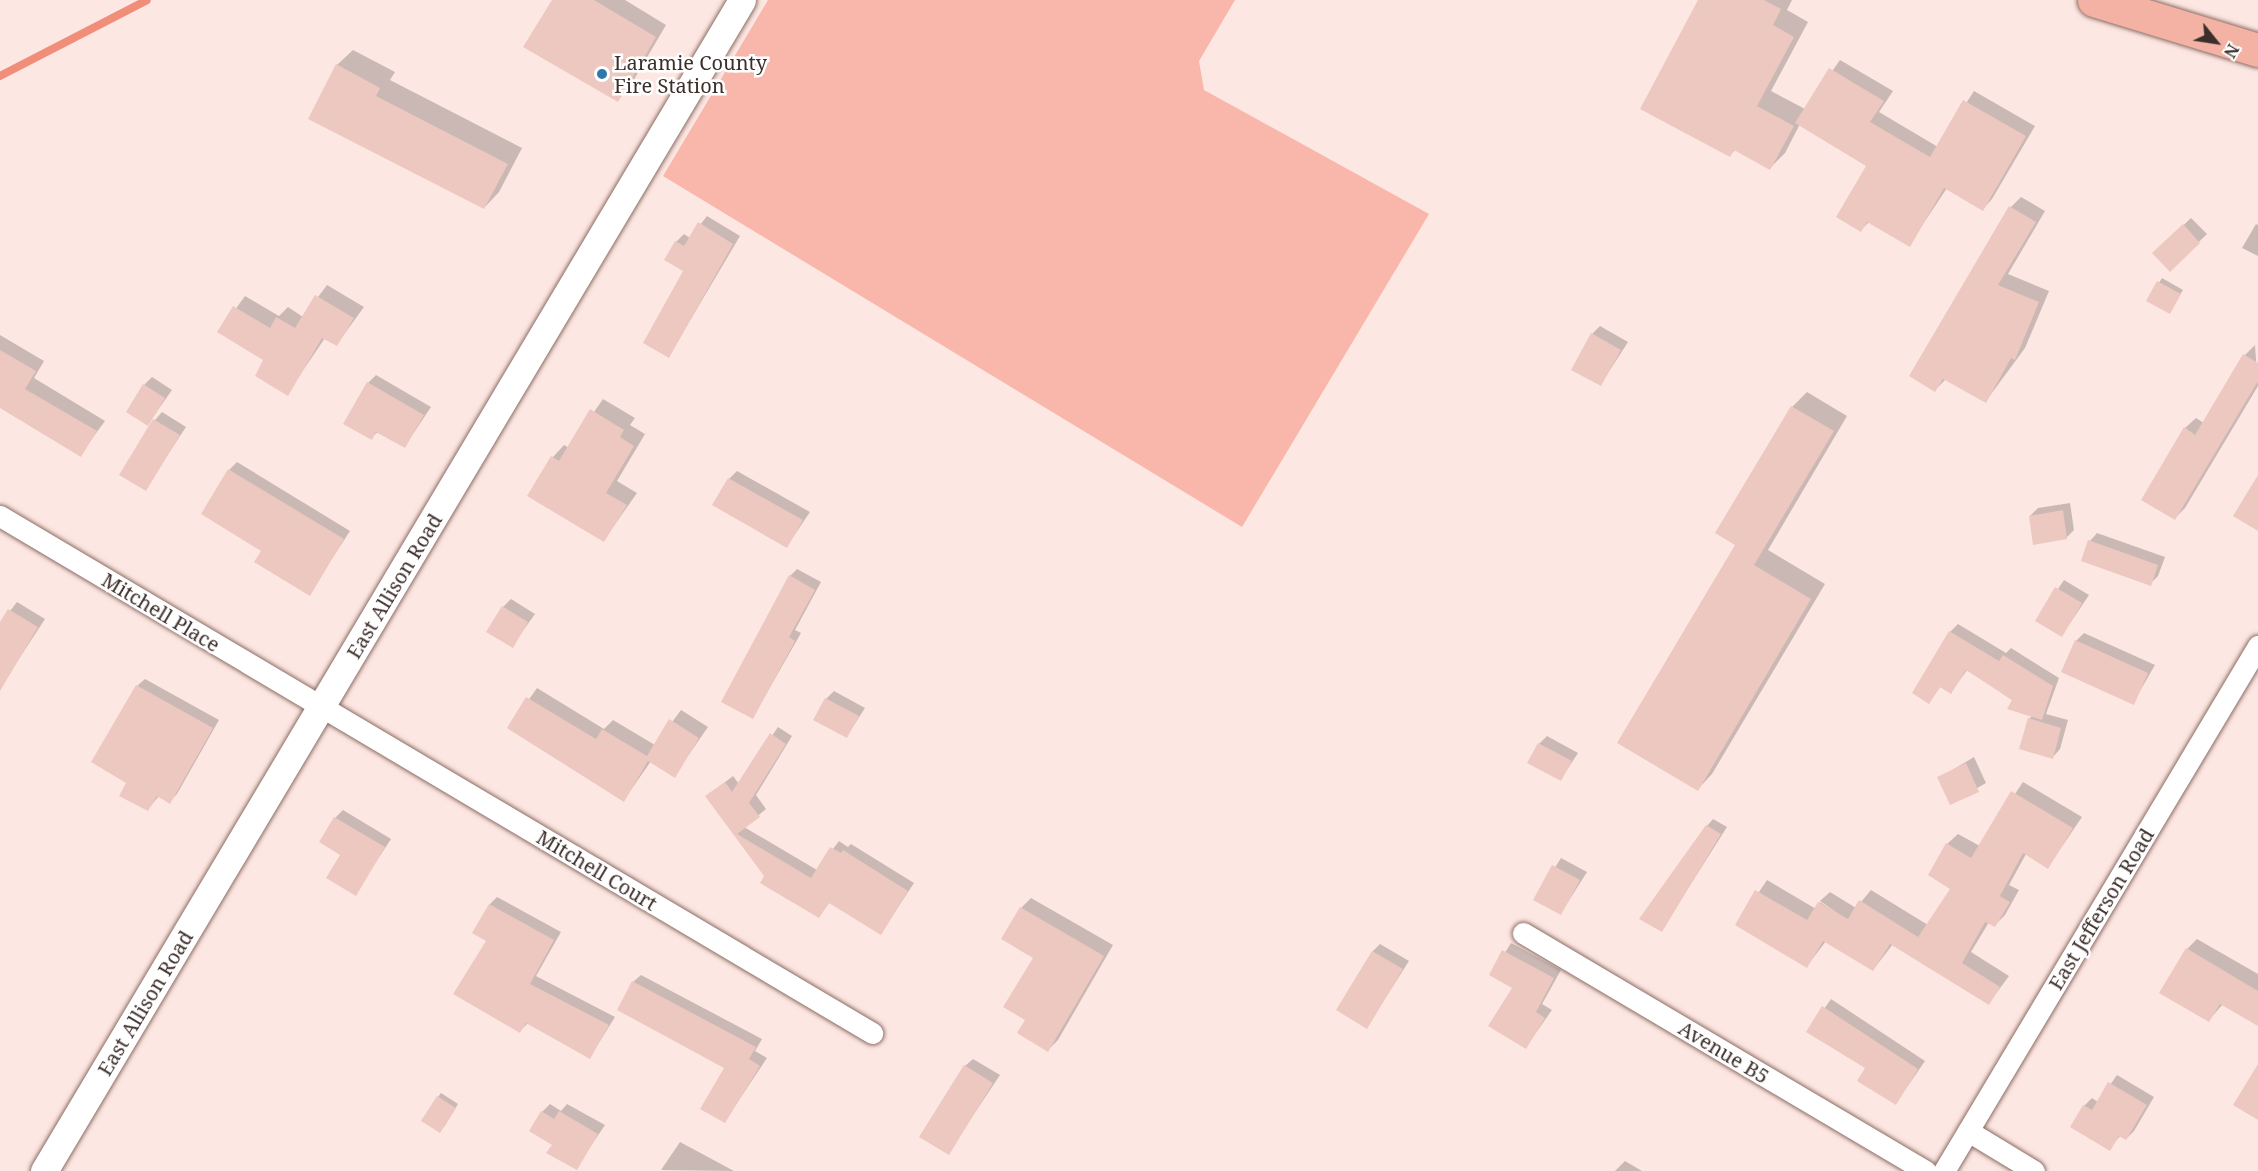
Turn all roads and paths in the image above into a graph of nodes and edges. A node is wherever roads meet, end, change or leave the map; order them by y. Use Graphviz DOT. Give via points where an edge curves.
graph roads {
  1 [pos="742,0"];
  2 [pos="2094,0"];
  3 [pos="2258,50"];
  4 [pos="0,516"];
  5 [pos="2258,646"];
  6 [pos="322,707"];
  7 [pos="1523,933"];
  8 [pos="872,1033"];
  9 [pos="1968,1131"];
  10 [pos="44,1171"];
  11 [pos="1926,1171"];
  12 [pos="1944,1171"];
  13 [pos="2034,1171"];
  1 -- 6 [label="street, East Allison Road"];
  2 -- 3 [label="highway"];
  4 -- 6 [label="street, Mitchell Place"];
  5 -- 9 [label="street, East Jefferson Road"];
  6 -- 8 [label="street, Mitchell Court"];
  6 -- 10 [label="street, East Allison Road"];
  7 -- 11 [label="street, Avenue B5"];
  9 -- 12 [label="street, East Jefferson Road"];
  9 -- 13 [label="street"];
}
